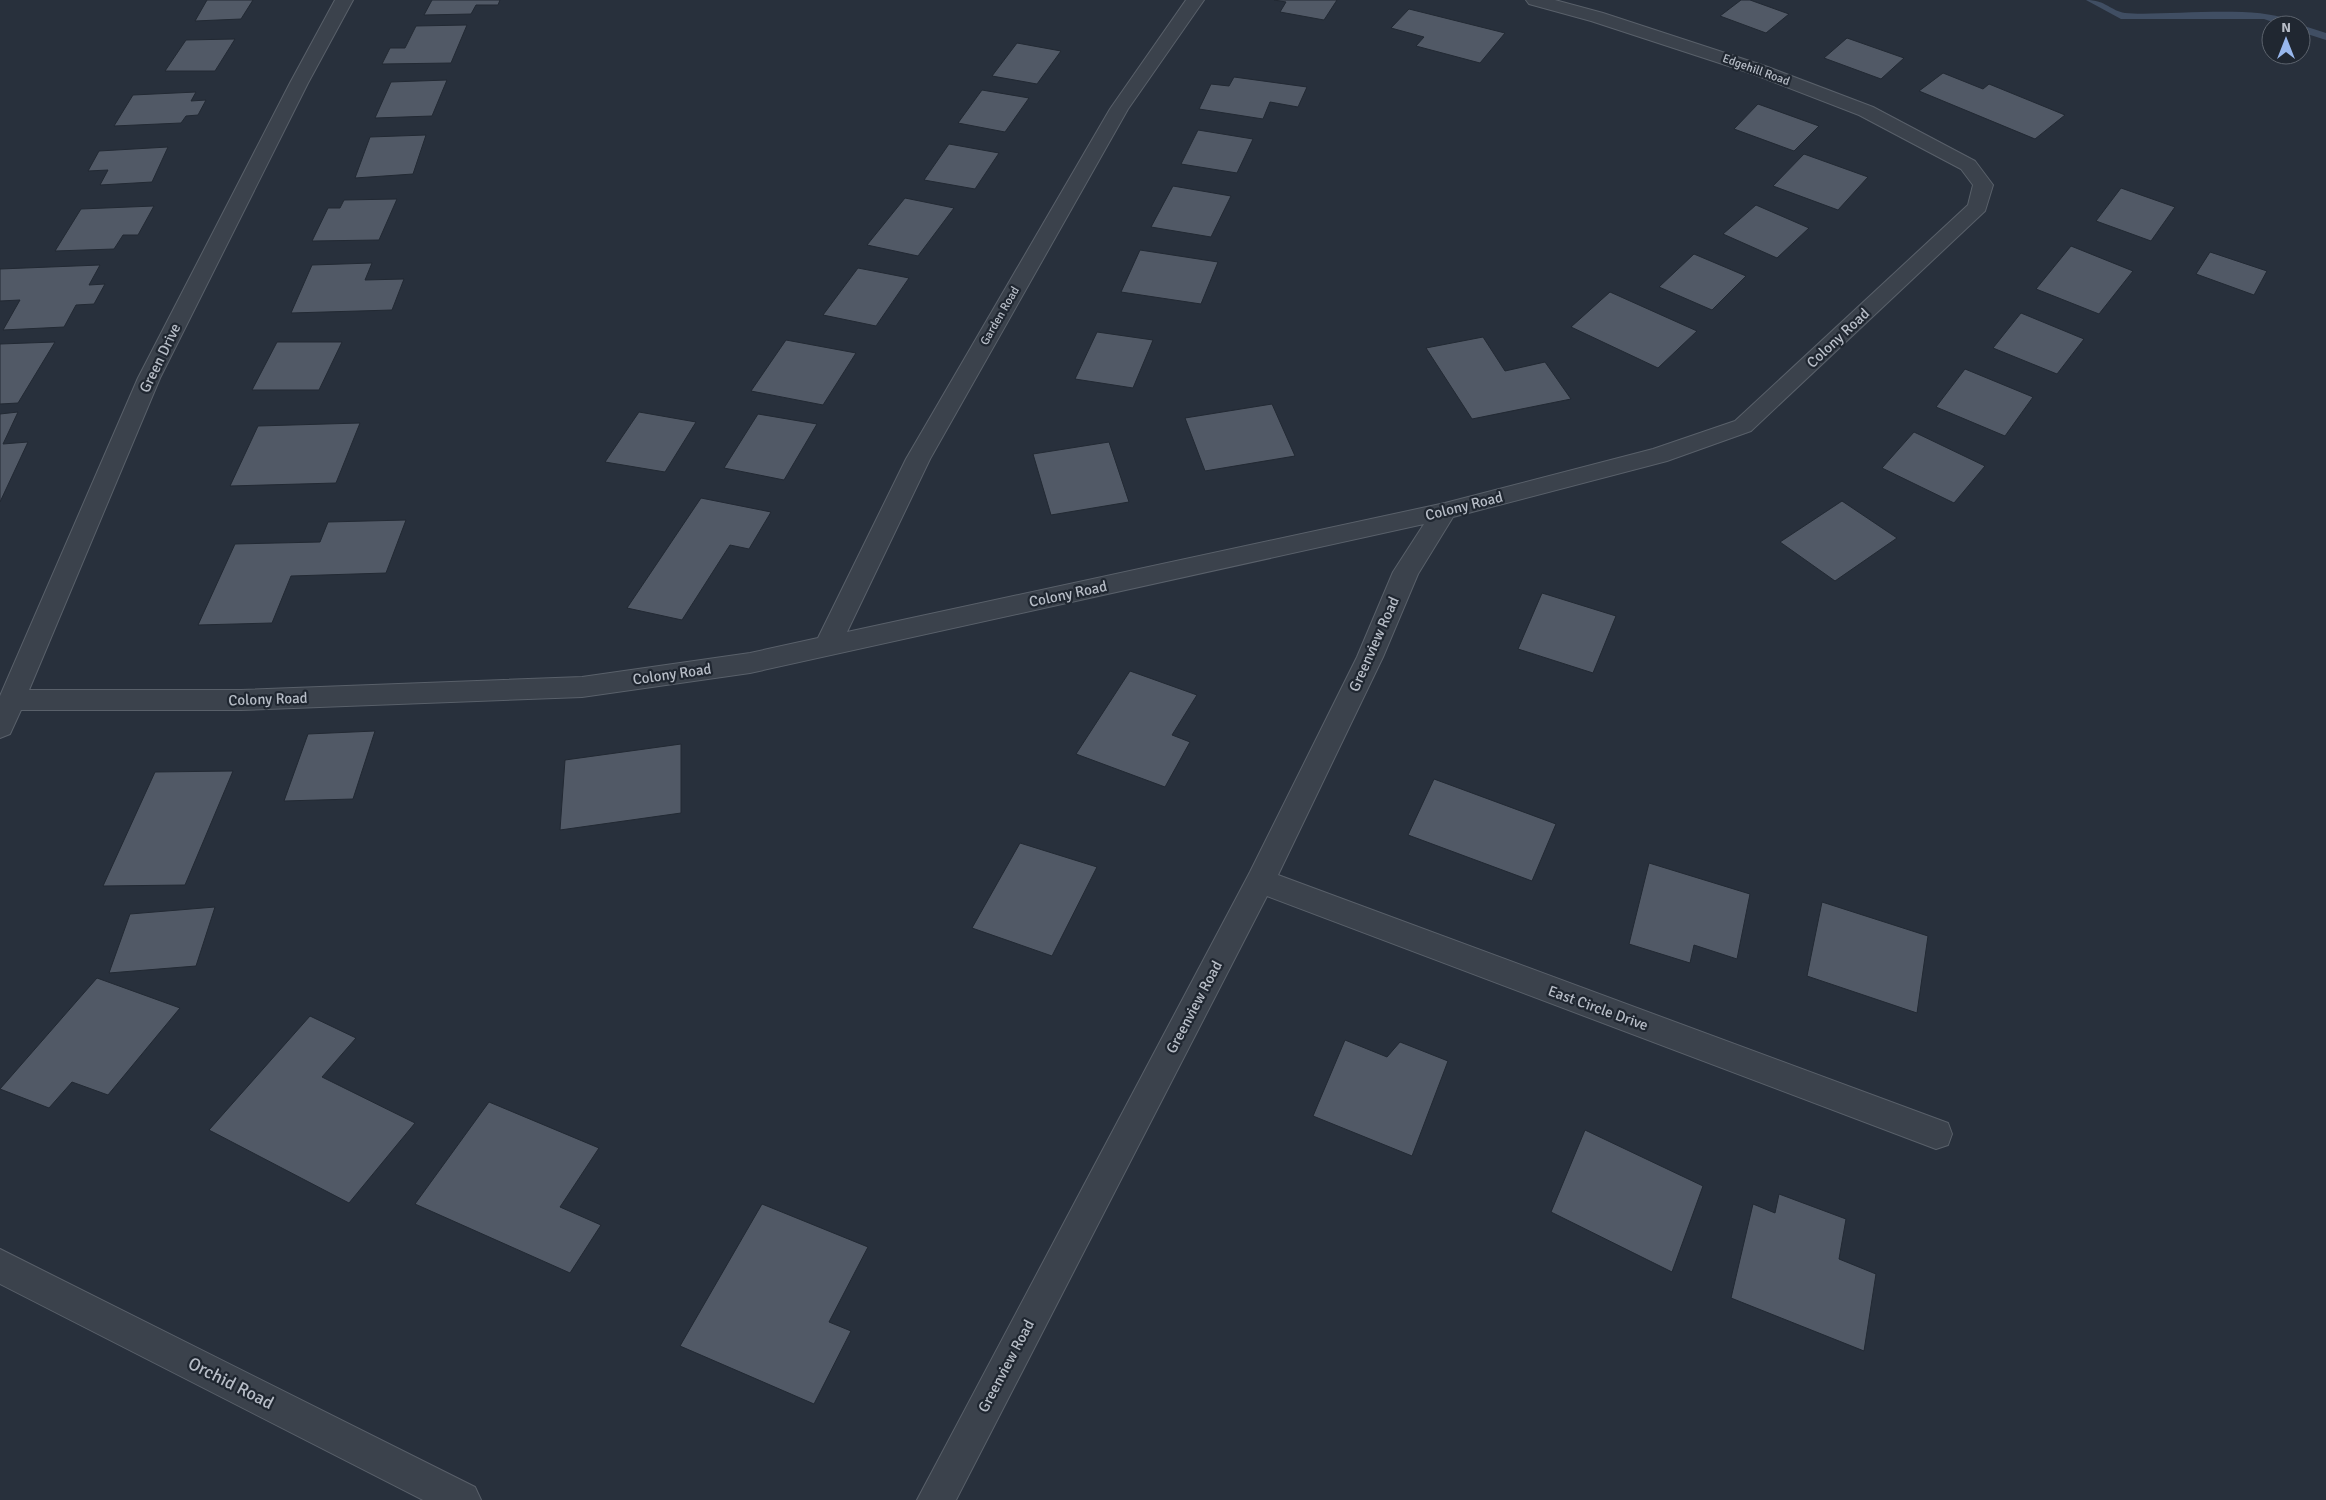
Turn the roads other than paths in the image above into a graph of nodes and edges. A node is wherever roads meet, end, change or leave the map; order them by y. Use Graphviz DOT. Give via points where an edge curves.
graph roads {
  1 [pos="344,0"];
  2 [pos="1195,0"];
  3 [pos="1535,0"];
  4 [pos="1968,165"];
  5 [pos="1445,512"];
  6 [pos="828,646"];
  7 [pos="13,700"];
  8 [pos="0,728"];
  9 [pos="1260,881"];
  10 [pos="1936,1134"];
  11 [pos="0,1266"];
  12 [pos="462,1500"];
  13 [pos="936,1500"];
  1 -- 7 [label="street, Green Drive" via="149,378"];
  2 -- 6 [label="street, Garden Road" via="1119,109 918,459"];
  3 -- 4 [label="street, Edgehill Road" via="1768,73 1866,111"];
  4 -- 5 [label="street, Colony Road" via="1983,185 1978,207 1743,426 1659,455"];
  5 -- 6 [label="street, Colony Road"];
  5 -- 9 [label="street, Greenview Road" via="1406,572 1370,657"];
  6 -- 7 [label="street, Colony Road" via="750,663 582,687 241,700"];
  7 -- 8 [label="street, Green Drive"];
  9 -- 10 [label="street, East Circle Drive"];
  9 -- 13 [label="street, Greenview Road"];
  11 -- 12 [label="street, Orchid Road"];
}
